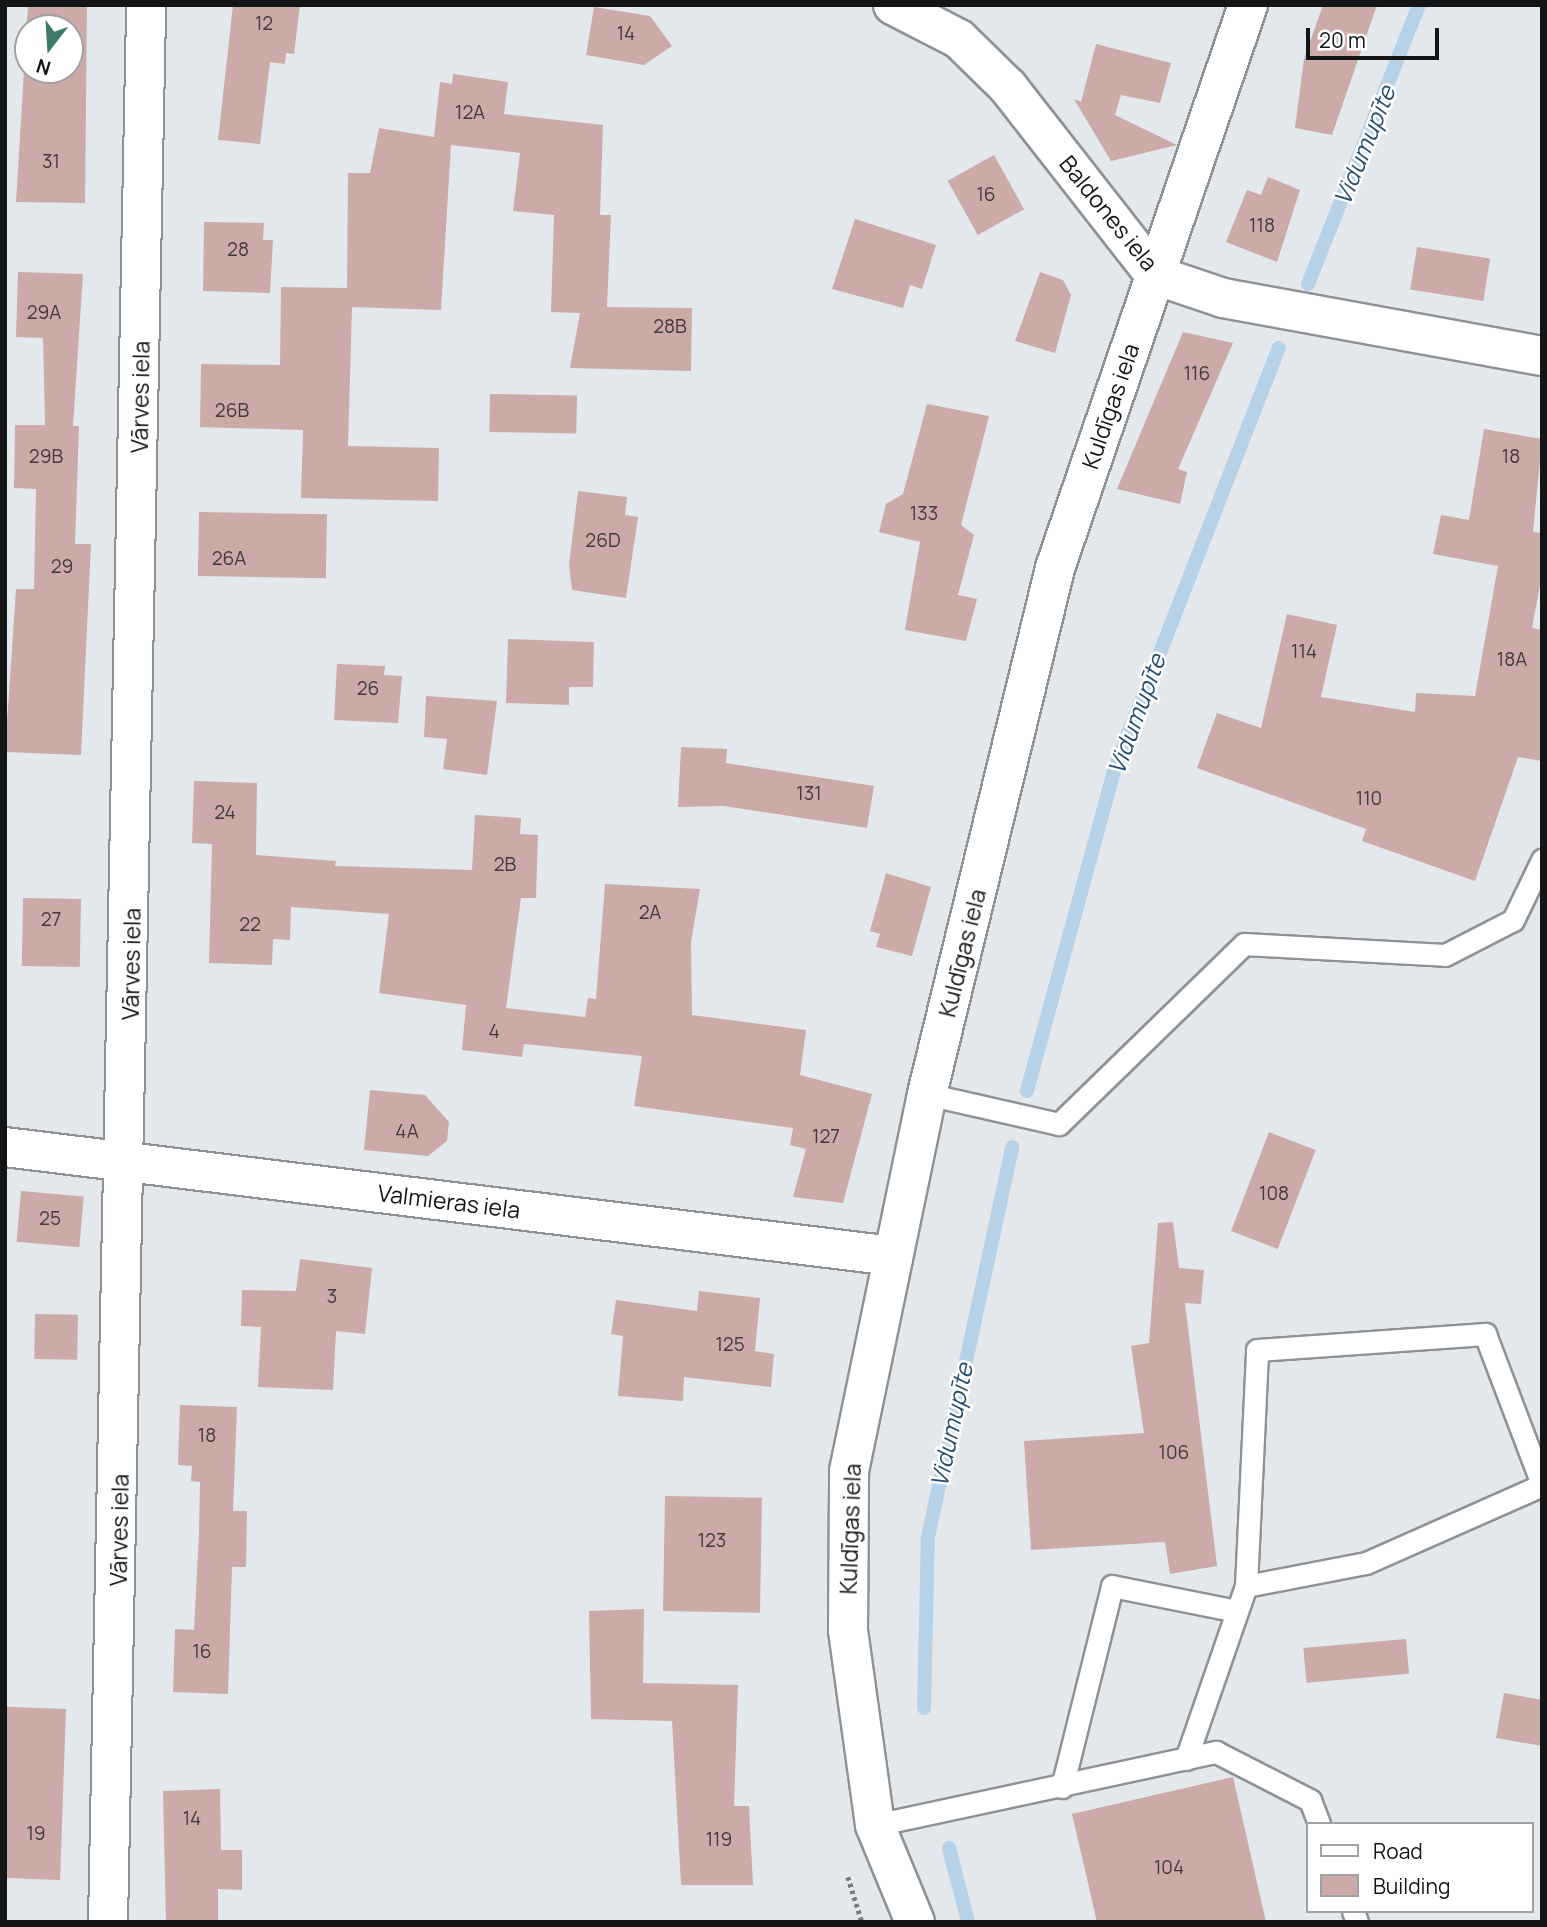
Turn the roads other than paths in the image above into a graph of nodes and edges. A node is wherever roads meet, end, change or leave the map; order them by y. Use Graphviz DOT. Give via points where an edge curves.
graph roads {
  1 [pos="146,5"];
  2 [pos="893,5"];
  3 [pos="1248,5"];
  4 [pos="961,22"];
  5 [pos="1155,275"];
  6 [pos="1542,356"];
  7 [pos="1542,860"];
  8 [pos="928,1094"];
  9 [pos="5,1147"];
  10 [pos="128,1161"];
  11 [pos="892,1256"];
  12 [pos="1542,1485"];
  13 [pos="1246,1586"];
  14 [pos="1237,1611"];
  15 [pos="1186,1759"];
  16 [pos="1062,1787"];
  17 [pos="1318,1822"];
  18 [pos="875,1825"];
  19 [pos="108,1922"];
  20 [pos="915,1922"];
  1 -- 10 [label="street, Vārves iela"];
  2 -- 4 [label="street, Baldones iela"];
  3 -- 5 [label="street, Kuldīgas iela"];
  4 -- 5 [label="street, Baldones iela"];
  5 -- 6 [label="street, Baldones iela" via="1223,298"];
  5 -- 8 [label="street, Kuldīgas iela" via="1055,568"];
  7 -- 8 [label="lane" via="1513,920 1445,955 1244,944 1059,1124"];
  8 -- 11 [label="street, Kuldīgas iela"];
  9 -- 10 [label="street, Valmieras iela"];
  10 -- 11 [label="street, Valmieras iela"];
  10 -- 19 [label="street, Vārves iela"];
  11 -- 18 [label="street, Kuldīgas iela" via="849,1471 848,1630"];
  12 -- 13 [label="lane" via="1366,1563"];
  12 -- 13 [label="lane" via="1485,1334 1257,1350"];
  13 -- 14 [label="lane"];
  14 -- 15 [label="lane"];
  14 -- 16 [label="lane" via="1112,1586"];
  15 -- 16 [label="lane"];
  15 -- 17 [label="lane" via="1216,1752 1310,1800"];
  16 -- 18 [label="lane"];
  18 -- 20 [label="street, Kuldīgas iela"];
}
